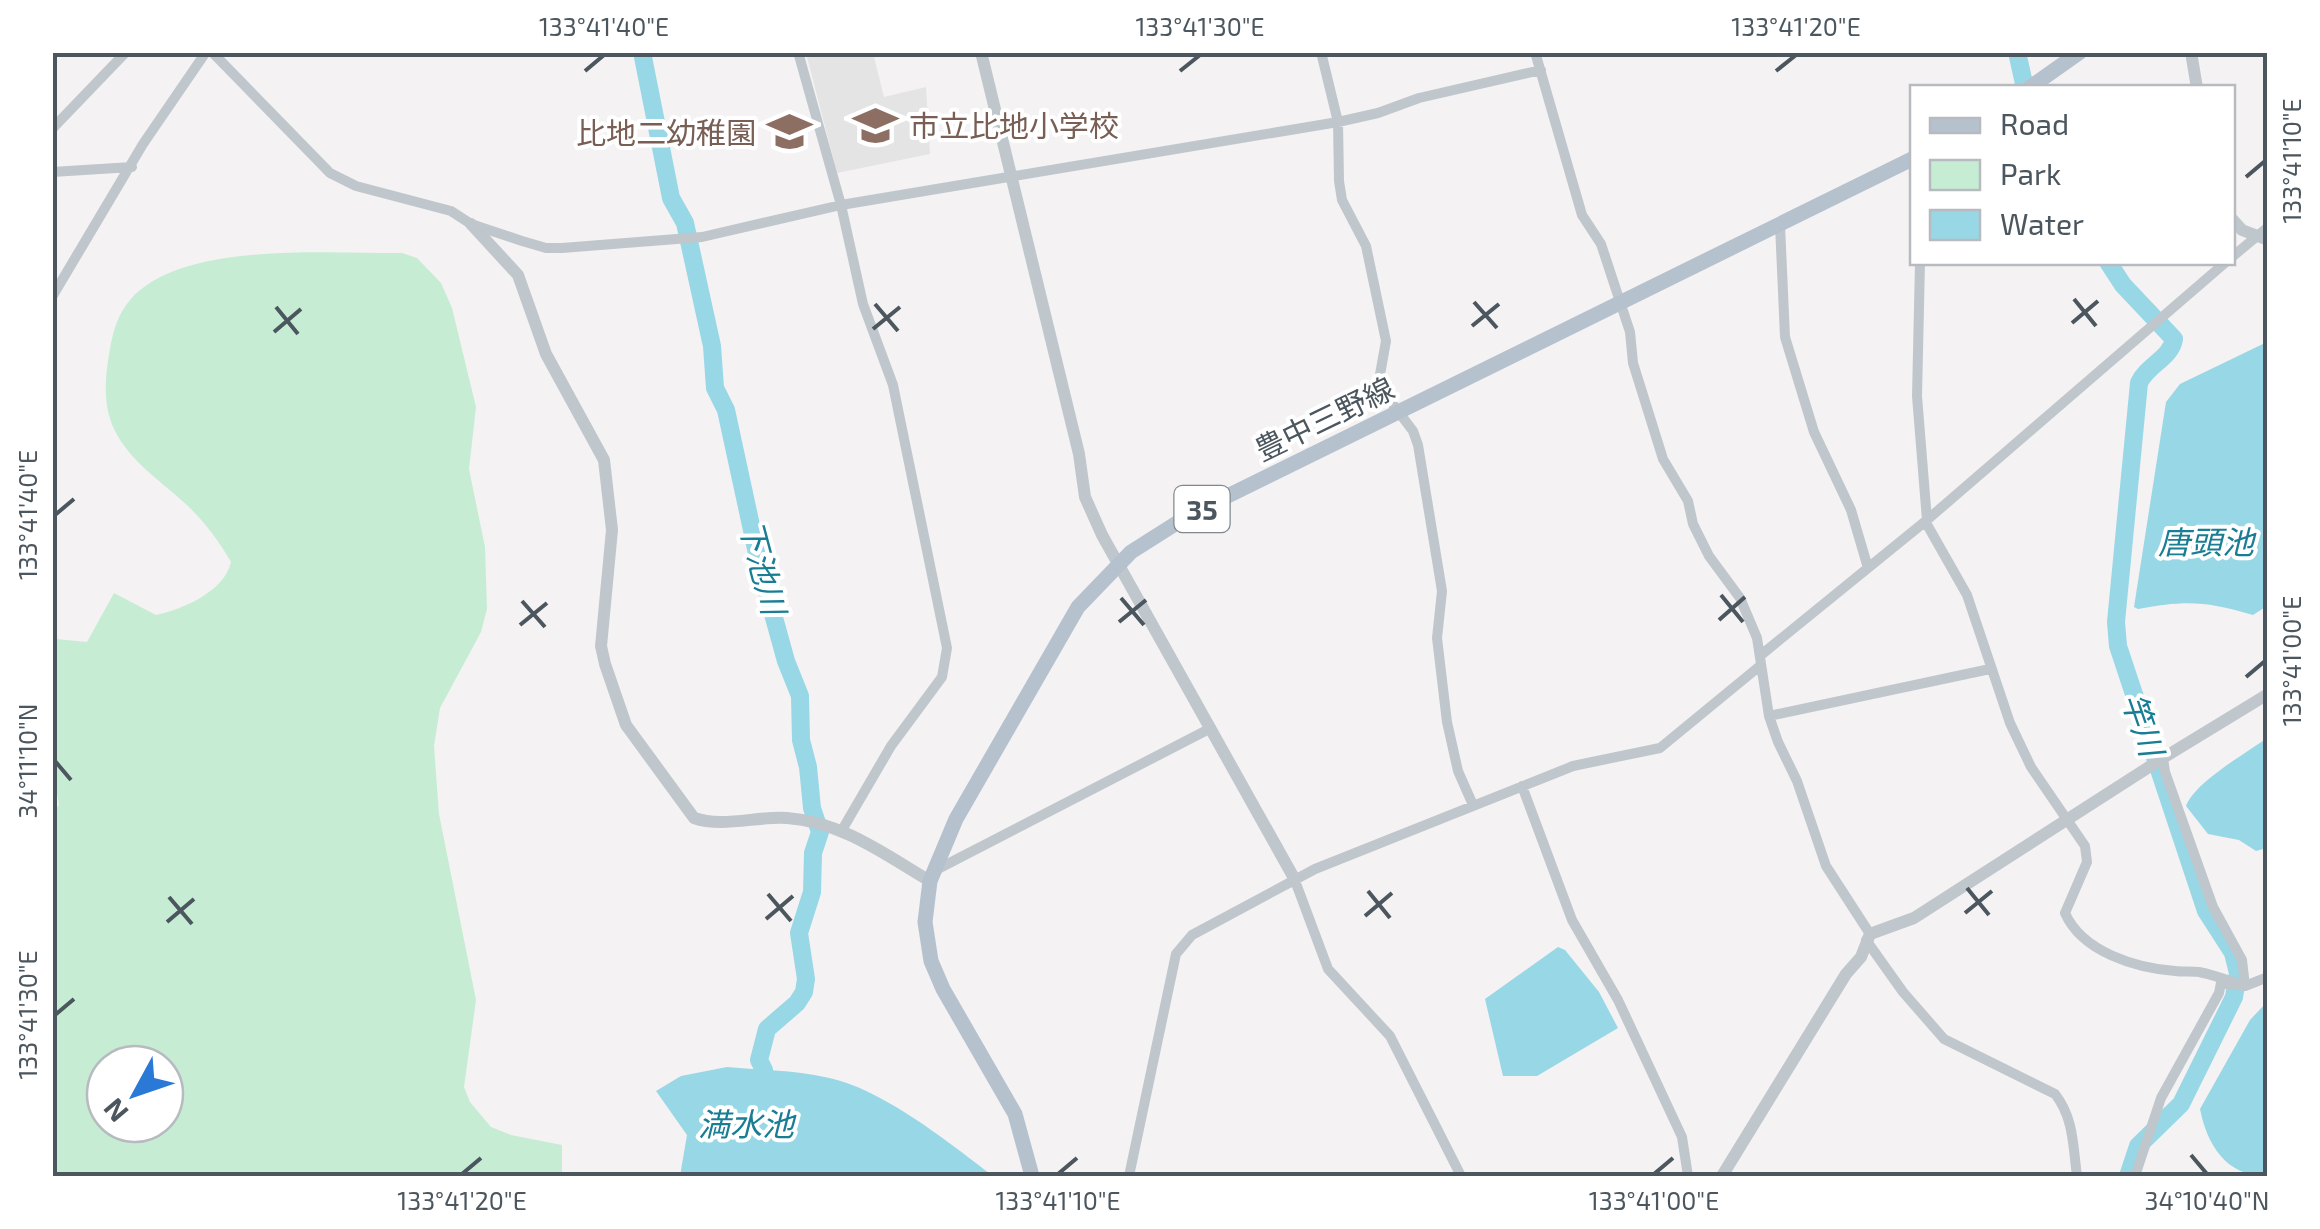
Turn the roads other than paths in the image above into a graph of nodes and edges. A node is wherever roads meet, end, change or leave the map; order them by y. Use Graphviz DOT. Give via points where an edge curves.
graph roads {
  1 [pos="126,52"];
  2 [pos="209,52"];
  3 [pos="798,52"];
  4 [pos="982,52"];
  5 [pos="1321,52"];
  6 [pos="1535,52"];
  7 [pos="2080,52"];
  8 [pos="2191,52"];
  9 [pos="1541,70"];
  10 [pos="2033,85"];
  11 [pos="2196,85"];
  12 [pos="1338,122"];
  13 [pos="52,129"];
  14 [pos="1910,160"];
  15 [pos="132,167"];
  16 [pos="52,172"];
  17 [pos="1011,176"];
  18 [pos="841,204"];
  19 [pos="2235,222"];
  20 [pos="471,224"];
  21 [pos="1780,225"];
  22 [pos="2268,227"];
  23 [pos="2262,238"];
  24 [pos="2235,255"];
  25 [pos="1920,265"];
  26 [pos="2223,265"];
  27 [pos="52,297"];
  28 [pos="1621,304"];
  29 [pos="1398,412"];
  30 [pos="1926,520"];
  31 [pos="1118,563"];
  32 [pos="1868,568"];
  33 [pos="1761,660"];
  34 [pos="1990,669"];
  35 [pos="2268,694"];
  36 [pos="1769,716"];
  37 [pos="1211,728"];
  38 [pos="2162,758"];
  39 [pos="1522,786"];
  40 [pos="1472,805"];
  41 [pos="2065,820"];
  42 [pos="842,830"];
  43 [pos="931,877"];
  44 [pos="1294,878"];
  45 [pos="1868,937"];
  46 [pos="2268,977"];
  47 [pos="2246,986"];
  48 [pos="1032,1176"];
  49 [pos="1129,1176"];
  50 [pos="1461,1176"];
  51 [pos="1688,1176"];
  52 [pos="1722,1176"];
  53 [pos="2078,1176"];
  54 [pos="2135,1176"];
  1 -- 13 [label="street"];
  2 -- 15 [label="street"];
  2 -- 20 [label="street" via="330,173"];
  3 -- 18 [label="street"];
  4 -- 17 [label="street"];
  5 -- 12 [label="street"];
  6 -- 9 [label="street"];
  7 -- 10 [label="main road"];
  8 -- 11 [label="street"];
  9 -- 12 [label="street"];
  9 -- 28 [label="street" via="1582,215 1601,244"];
  12 -- 17 [label="street"];
  12 -- 29 [label="street" via="1342,200 1366,246 1386,341 1379,380"];
  14 -- 21 [label="main road, 豊中三野線 / 35"];
  15 -- 16 [label="street"];
  15 -- 27 [label="street"];
  17 -- 18 [label="street"];
  17 -- 31 [label="street" via="1085,497"];
  18 -- 20 [label="street" via="702,237 562,248"];
  18 -- 42 [label="street" via="863,304 893,385 947,648 942,677"];
  19 -- 23 [label="street"];
  20 -- 42 [label="street" via="518,275 546,354 604,460 612,530 601,646 626,726 694,818 782,818"];
  21 -- 28 [label="main road, 豊中三野線 / 35"];
  21 -- 32 [label="street" via="1785,337"];
  22 -- 23 [label="street"];
  23 -- 24 [label="street"];
  25 -- 30 [label="street" via="1917,396"];
  26 -- 30 [label="street"];
  28 -- 29 [label="main road, 豊中三野線 / 35"];
  28 -- 33 [label="street" via="1663,459 1709,556 1740,598"];
  29 -- 31 [label="main road, 豊中三野線 / 35" via="1191,514"];
  29 -- 40 [label="street" via="1418,445 1442,591 1438,638 1447,722"];
  30 -- 32 [label="street"];
  30 -- 34 [label="street" via="1967,595"];
  31 -- 37 [label="street"];
  31 -- 43 [label="main road, 豊中三野線 / 35" via="1063,630 956,819"];
  32 -- 33 [label="street"];
  33 -- 36 [label="street"];
  33 -- 39 [label="street" via="1660,748 1574,766"];
  34 -- 36 [label="street"];
  34 -- 41 [label="street" via="2030,767"];
  35 -- 38 [label="street"];
  36 -- 45 [label="street" via="1826,866"];
  37 -- 43 [label="street"];
  37 -- 44 [label="street"];
  38 -- 41 [label="street"];
  38 -- 47 [label="street" via="2213,907 2242,960"];
  39 -- 40 [label="street"];
  39 -- 51 [label="street" via="1572,920 1682,1137"];
  40 -- 44 [label="street"];
  41 -- 45 [label="street" via="1914,918"];
  41 -- 47 [label="street" via="2085,846 2087,862 2066,914 2088,943 2172,972"];
  42 -- 43 [label="street"];
  43 -- 48 [label="main road, 豊中三野線 / 35" via="925,922 931,962 1015,1114"];
  44 -- 49 [label="street" via="1192,935 1176,954"];
  44 -- 50 [label="street" via="1328,969 1390,1036"];
  45 -- 52 [label="street"];
  45 -- 53 [label="street" via="1902,992 1944,1039 2056,1094 2071,1125"];
  46 -- 47 [label="street"];
  47 -- 54 [label="street" via="2221,983 2161,1098"];
}
